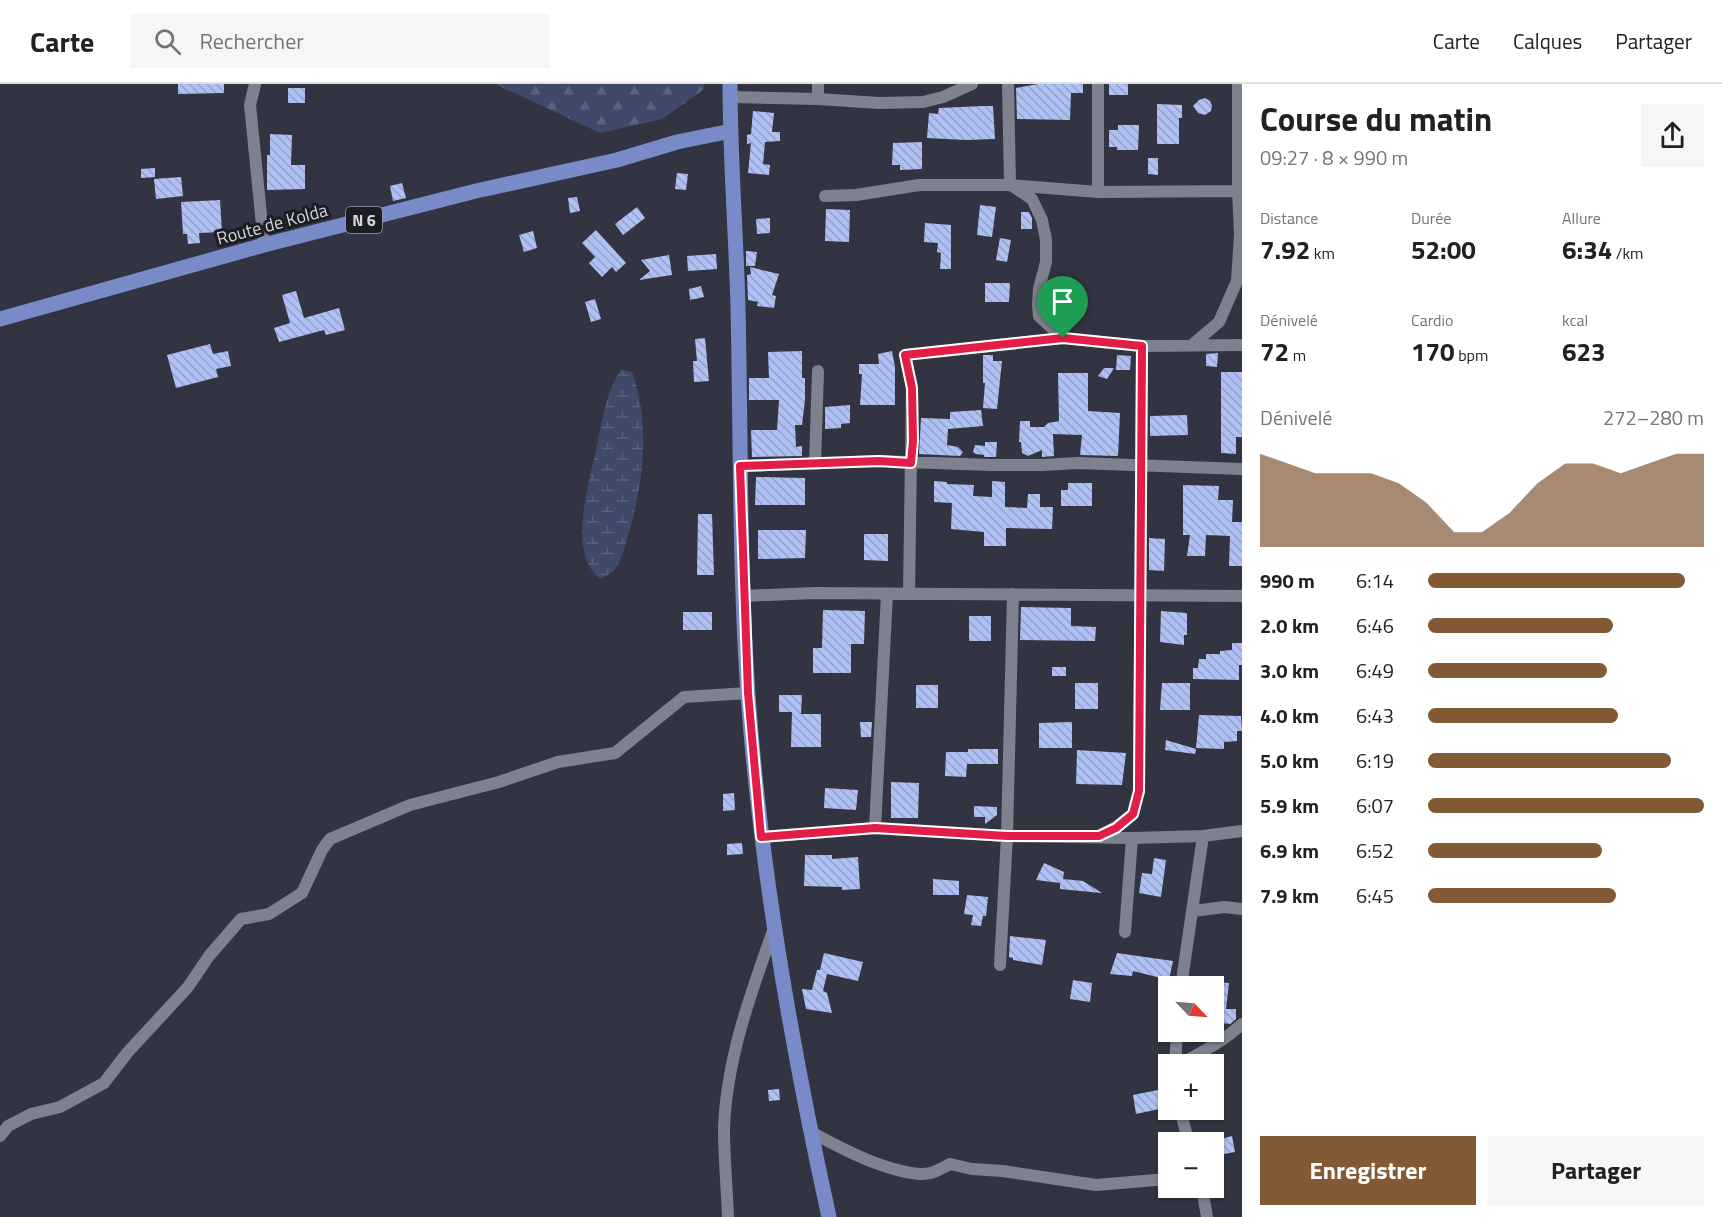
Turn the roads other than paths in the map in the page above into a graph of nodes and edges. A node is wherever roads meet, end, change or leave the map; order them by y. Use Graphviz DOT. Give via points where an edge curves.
graph roads {
  1 [pos="255,84"];
  2 [pos="818,84"];
  3 [pos="972,84"];
  4 [pos="1008,84"];
  5 [pos="1098,84"];
  6 [pos="1238,84"];
  7 [pos="730,91"];
  8 [pos="818,99"];
  9 [pos="731,131"];
  10 [pos="1010,185"];
  11 [pos="1240,191"];
  12 [pos="1098,192"];
  13 [pos="825,196"];
  14 [pos="264,245"];
  15 [pos="0,319"];
  16 [pos="1063,338"];
  17 [pos="1192,345"];
  18 [pos="1242,345"];
  19 [pos="1142,346"];
  20 [pos="818,371"];
  21 [pos="911,463"];
  22 [pos="815,464"];
  23 [pos="740,466"];
  24 [pos="1140,466"];
  25 [pos="1242,469"];
  26 [pos="887,594"];
  27 [pos="909,594"];
  28 [pos="1013,594"];
  29 [pos="1140,595"];
  30 [pos="743,596"];
  31 [pos="1242,596"];
  32 [pos="748,693"];
  33 [pos="875,828"];
  34 [pos="1242,831"];
  35 [pos="1007,836"];
  36 [pos="1099,836"];
  37 [pos="1203,836"];
  38 [pos="761,837"];
  39 [pos="1132,838"];
  40 [pos="1242,909"];
  41 [pos="1193,911"];
  42 [pos="774,926"];
  43 [pos="1125,932"];
  44 [pos="1000,965"];
  45 [pos="1184,976"];
  46 [pos="1242,1024"];
  47 [pos="1195,1054"];
  48 [pos="811,1132"];
  49 [pos="0,1136"];
  50 [pos="1158,1180"];
  51 [pos="1204,1198"];
  52 [pos="728,1217"];
  53 [pos="829,1217"];
  54 [pos="1208,1217"];
  1 -- 14 [label="street" via="250,105"];
  2 -- 8 [label="street"];
  3 -- 8 [label="street" via="923,102"];
  4 -- 10 [label="street"];
  5 -- 12 [label="street"];
  6 -- 11 [label="street"];
  7 -- 8 [label="street"];
  7 -- 9 [label="main road"];
  9 -- 14 [label="main road, Route de Kolda / N 6"];
  9 -- 23 [label="main road"];
  10 -- 12 [label="street"];
  10 -- 13 [label="street" via="919,185"];
  10 -- 16 [label="street" via="1032,199 1042,220 1046,262 1039,289 1039,316"];
  11 -- 12 [label="street"];
  11 -- 17 [label="street" via="1237,280 1219,322"];
  14 -- 15 [label="main road, Route de Kolda / N 6"];
  16 -- 19 [label="street"];
  16 -- 21 [label="street" via="905,355 912,388"];
  17 -- 18 [label="street"];
  17 -- 19 [label="street"];
  19 -- 24 [label="street"];
  20 -- 22 [label="street"];
  21 -- 22 [label="street"];
  21 -- 24 [label="street"];
  21 -- 27 [label="street"];
  22 -- 23 [label="street"];
  23 -- 30 [label="main road"];
  24 -- 25 [label="street"];
  24 -- 29 [label="street"];
  26 -- 27 [label="street"];
  26 -- 30 [label="street"];
  26 -- 33 [label="street"];
  27 -- 28 [label="street"];
  28 -- 29 [label="street"];
  28 -- 35 [label="street"];
  29 -- 31 [label="street"];
  29 -- 36 [label="street" via="1139,791 1133,814"];
  30 -- 32 [label="main road"];
  32 -- 38 [label="main road"];
  32 -- 49 [label="street" via="684,697 615,753 558,762 410,805 330,839 302,893 269,914 241,919 104,1083 60,1107 31,1114 8,1126"];
  33 -- 35 [label="street"];
  33 -- 38 [label="street"];
  34 -- 37 [label="street"];
  35 -- 36 [label="street"];
  35 -- 44 [label="street"];
  36 -- 39 [label="street"];
  37 -- 39 [label="street"];
  37 -- 41 [label="street"];
  38 -- 42 [label="main road"];
  39 -- 43 [label="street"];
  40 -- 41 [label="street"];
  41 -- 45 [label="street"];
  42 -- 48 [label="main road"];
  42 -- 52 [label="street" via="746,1011 729,1086 724,1128"];
  46 -- 47 [label="street" via="1221,1042"];
  48 -- 50 [label="street" via="876,1162 921,1174 939,1171 950,1164 1096,1185"];
  48 -- 53 [label="main road"];
  51 -- 54 [label="street"];
}
